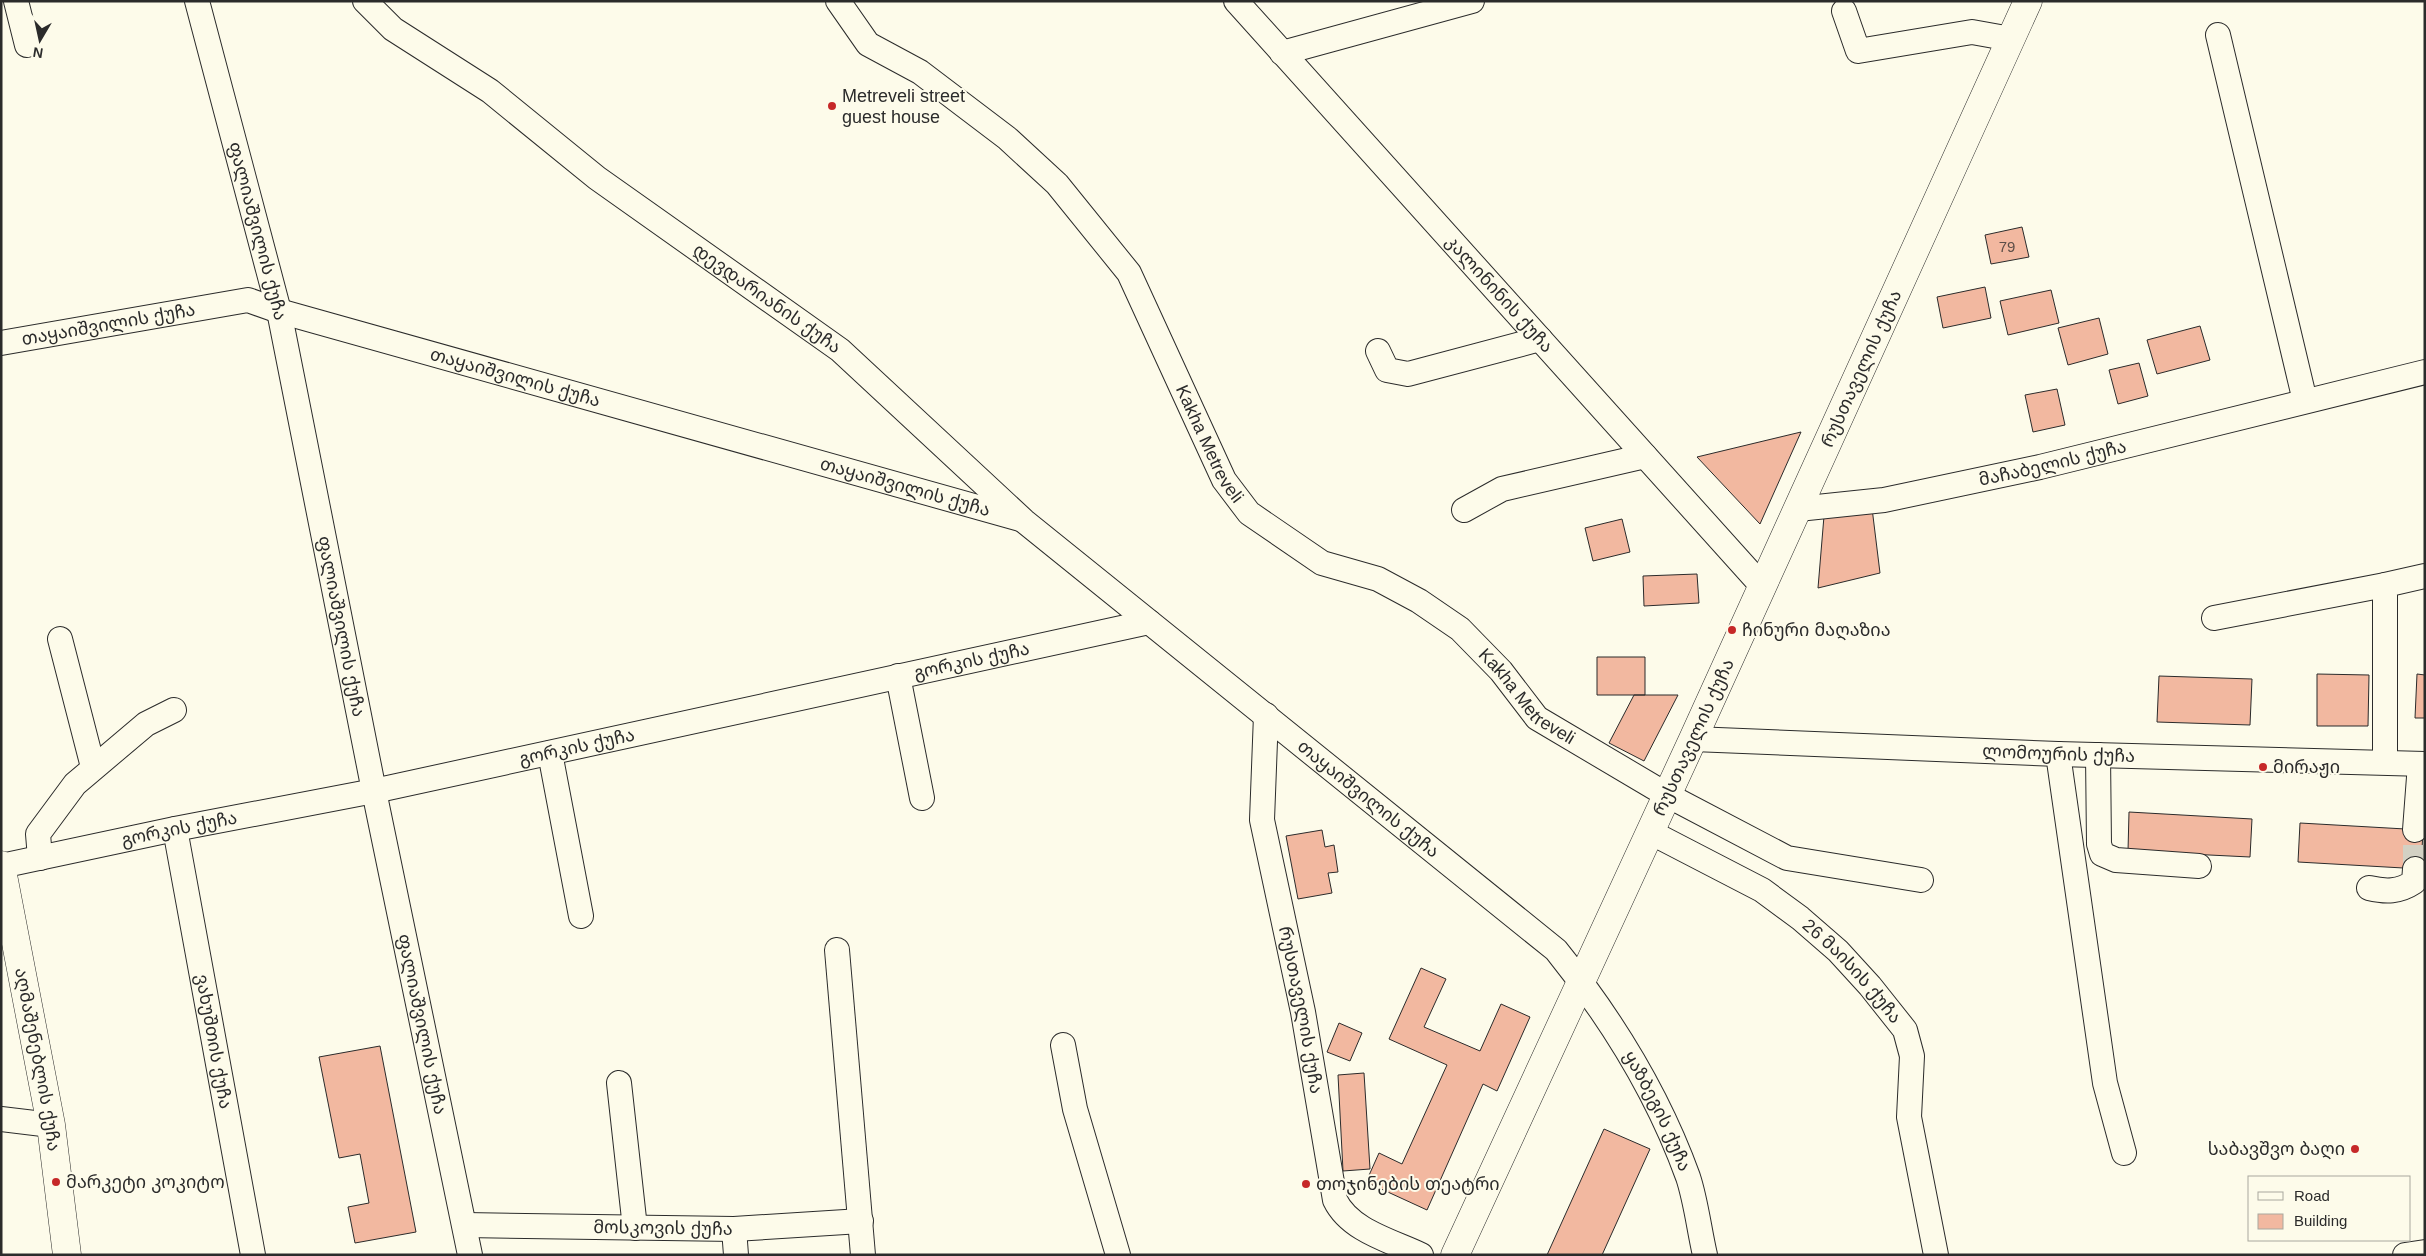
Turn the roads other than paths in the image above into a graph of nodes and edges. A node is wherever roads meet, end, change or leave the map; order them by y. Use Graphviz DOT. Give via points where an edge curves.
graph roads {
  1 [pos="16,1"];
  2 [pos="197,1"];
  3 [pos="365,1"];
  4 [pos="838,1"];
  5 [pos="1236,1"];
  6 [pos="1472,1"];
  7 [pos="2028,1"];
  8 [pos="1844,11"];
  9 [pos="2218,35"];
  10 [pos="2011,39"];
  11 [pos="27,45"];
  12 [pos="1282,53"];
  13 [pos="279,311"];
  14 [pos="1540,339"];
  15 [pos="1,343"];
  16 [pos="1378,351"];
  17 [pos="2425,372"];
  18 [pos="2305,402"];
  19 [pos="1645,456"];
  20 [pos="1798,509"];
  21 [pos="1464,510"];
  22 [pos="1024,520"];
  23 [pos="2425,576"];
  24 [pos="2385,584"];
  25 [pos="1763,586"];
  26 [pos="2214,618"];
  27 [pos="1149,622"];
  28 [pos="60,639"];
  29 [pos="898,676"];
  30 [pos="174,710"];
  31 [pos="1266,715"];
  32 [pos="1693,739"];
  33 [pos="550,753"];
  34 [pos="2058,754"];
  35 [pos="2098,755"];
  36 [pos="2385,762"];
  37 [pos="2422,764"];
  38 [pos="93,767"];
  39 [pos="374,792"];
  40 [pos="1667,795"];
  41 [pos="922,798"];
  42 [pos="175,829"];
  43 [pos="2415,830"];
  44 [pos="1650,832"];
  45 [pos="40,858"];
  46 [pos="1,866"];
  47 [pos="2199,866"];
  48 [pos="2415,869"];
  49 [pos="1921,880"];
  50 [pos="2369,888"];
  51 [pos="580,916"];
  52 [pos="837,950"];
  53 [pos="1581,981"];
  54 [pos="1063,1045"];
  55 [pos="619,1083"];
  56 [pos="1,1119"];
  57 [pos="51,1125"];
  58 [pos="2124,1153"];
  59 [pos="861,1221"];
  60 [pos="465,1225"];
  61 [pos="635,1228"];
  62 [pos="734,1229"];
  63 [pos="2425,1252"];
  64 [pos="67,1255"];
  65 [pos="252,1255"];
  66 [pos="470,1255"];
  67 [pos="736,1255"];
  68 [pos="863,1255"];
  69 [pos="1118,1255"];
  70 [pos="1421,1255"];
  71 [pos="1455,1255"];
  72 [pos="1705,1255"];
  73 [pos="1936,1255"];
  74 [pos="2405,1255"];
  1 -- 11 [label="street"];
  2 -- 13 [label="street, ფალიაშვილის ქუჩა"];
  3 -- 22 [label="street, დევდარიანის ქუჩა" via="393,29 490,90 597,178 840,350"];
  4 -- 40 [label="street, Kakha Metreveli" via="868,44 920,72 1007,138 1057,184 1129,273 1224,480 1249,513 1322,563 1378,579 1420,601 1460,629 1501,670 1537,718"];
  5 -- 12 [label="street, კალინინის ქუჩა"];
  6 -- 12 [label="street"];
  7 -- 10 [label="main road, რუსთაველის ქუჩა"];
  8 -- 10 [label="street" via="1858,50 1972,32"];
  9 -- 18 [label="street"];
  10 -- 20 [label="main road, რუსთაველის ქუჩა"];
  12 -- 14 [label="street, კალინინის ქუჩა"];
  13 -- 15 [label="street, თაყაიშვილის ქუჩა" via="248,300"];
  13 -- 22 [label="street, თაყაიშვილის ქუჩა"];
  13 -- 39 [label="street, ფალიაშვილის ქუჩა"];
  14 -- 16 [label="street" via="1408,374 1387,370"];
  14 -- 19 [label="street, კალინინის ქუჩა"];
  17 -- 18 [label="street, მაჩაბელის ქუჩა"];
  18 -- 20 [label="street, მაჩაბელის ქუჩა" via="2030,469 1884,500"];
  19 -- 21 [label="street" via="1502,489"];
  19 -- 25 [label="street, კალინინის ქუჩა"];
  20 -- 25 [label="main road, რუსთაველის ქუჩა"];
  22 -- 27 [label="street, დევდარიანის ქუჩა"];
  23 -- 24 [label="street"];
  24 -- 26 [label="street"];
  24 -- 36 [label="street"];
  25 -- 32 [label="main road, რუსთაველის ქუჩა"];
  27 -- 29 [label="street, გორკის ქუჩა"];
  27 -- 31 [label="street, თაყაიშვილის ქუჩა"];
  28 -- 38 [label="street"];
  29 -- 33 [label="street, გორკის ქუჩა"];
  29 -- 41 [label="street"];
  30 -- 38 [label="street" via="146,724"];
  31 -- 53 [label="street, თაყაიშვილის ქუჩა" via="1556,950"];
  31 -- 70 [label="street, რუსთაველის ქუჩა" via="1262,820 1303,1012 1335,1200 1341,1213 1362,1227"];
  32 -- 34 [label="street, ლომოურის ქუჩა"];
  32 -- 40 [label="main road, რუსთაველის ქუჩა"];
  33 -- 39 [label="street, გორკის ქუჩა"];
  33 -- 51 [label="street"];
  34 -- 35 [label="street, ლომოურის ქუჩა"];
  34 -- 58 [label="street" via="2105,1083"];
  35 -- 36 [label="street, ლომოურის ქუჩა"];
  35 -- 47 [label="street" via="2099,844 2102,854 2116,860"];
  36 -- 37 [label="street, ლომოურის ქუჩა"];
  37 -- 43 [label="street"];
  38 -- 45 [label="street" via="75,784 38,834"];
  39 -- 42 [label="street, გორკის ქუჩა"];
  39 -- 60 [label="street, ფალიაშვილის ქუჩა"];
  40 -- 44 [label="main road, რუსთაველის ქუჩა"];
  40 -- 49 [label="street, Kakha Metreveli" via="1787,858"];
  42 -- 45 [label="street, გორკის ქუჩა"];
  42 -- 65 [label="street, ვახუშთის ქუჩა"];
  44 -- 53 [label="main road, რუსთაველის ქუჩა"];
  44 -- 73 [label="street, 26 მაისის ქუჩა" via="1762,890 1800,918 1838,951 1905,1030 1912,1056 1909,1117"];
  45 -- 46 [label="street, გორკის ქუჩა"];
  46 -- 57 [label="main road, აღმაშენებლის ქუჩა"];
  48 -- 50 [label="street" via="2414,882 2404,888 2386,892"];
  52 -- 59 [label="street"];
  53 -- 71 [label="main road, რუსთაველის ქუჩა"];
  53 -- 72 [label="street, ყაზბეგის ქუჩა" via="1650,1086 1688,1178"];
  54 -- 69 [label="street" via="1075,1109"];
  55 -- 61 [label="street"];
  56 -- 57 [label="street"];
  57 -- 64 [label="main road, აღმაშენებლის ქუჩა"];
  59 -- 62 [label="street, მოსკოვის ქუჩა"];
  59 -- 68 [label="street"];
  60 -- 61 [label="street, მოსკოვის ქუჩა"];
  60 -- 66 [label="street, ფალიაშვილის ქუჩა"];
  61 -- 62 [label="street, მოსკოვის ქუჩა"];
  62 -- 67 [label="street"];
  63 -- 74 [label="street"];
}
